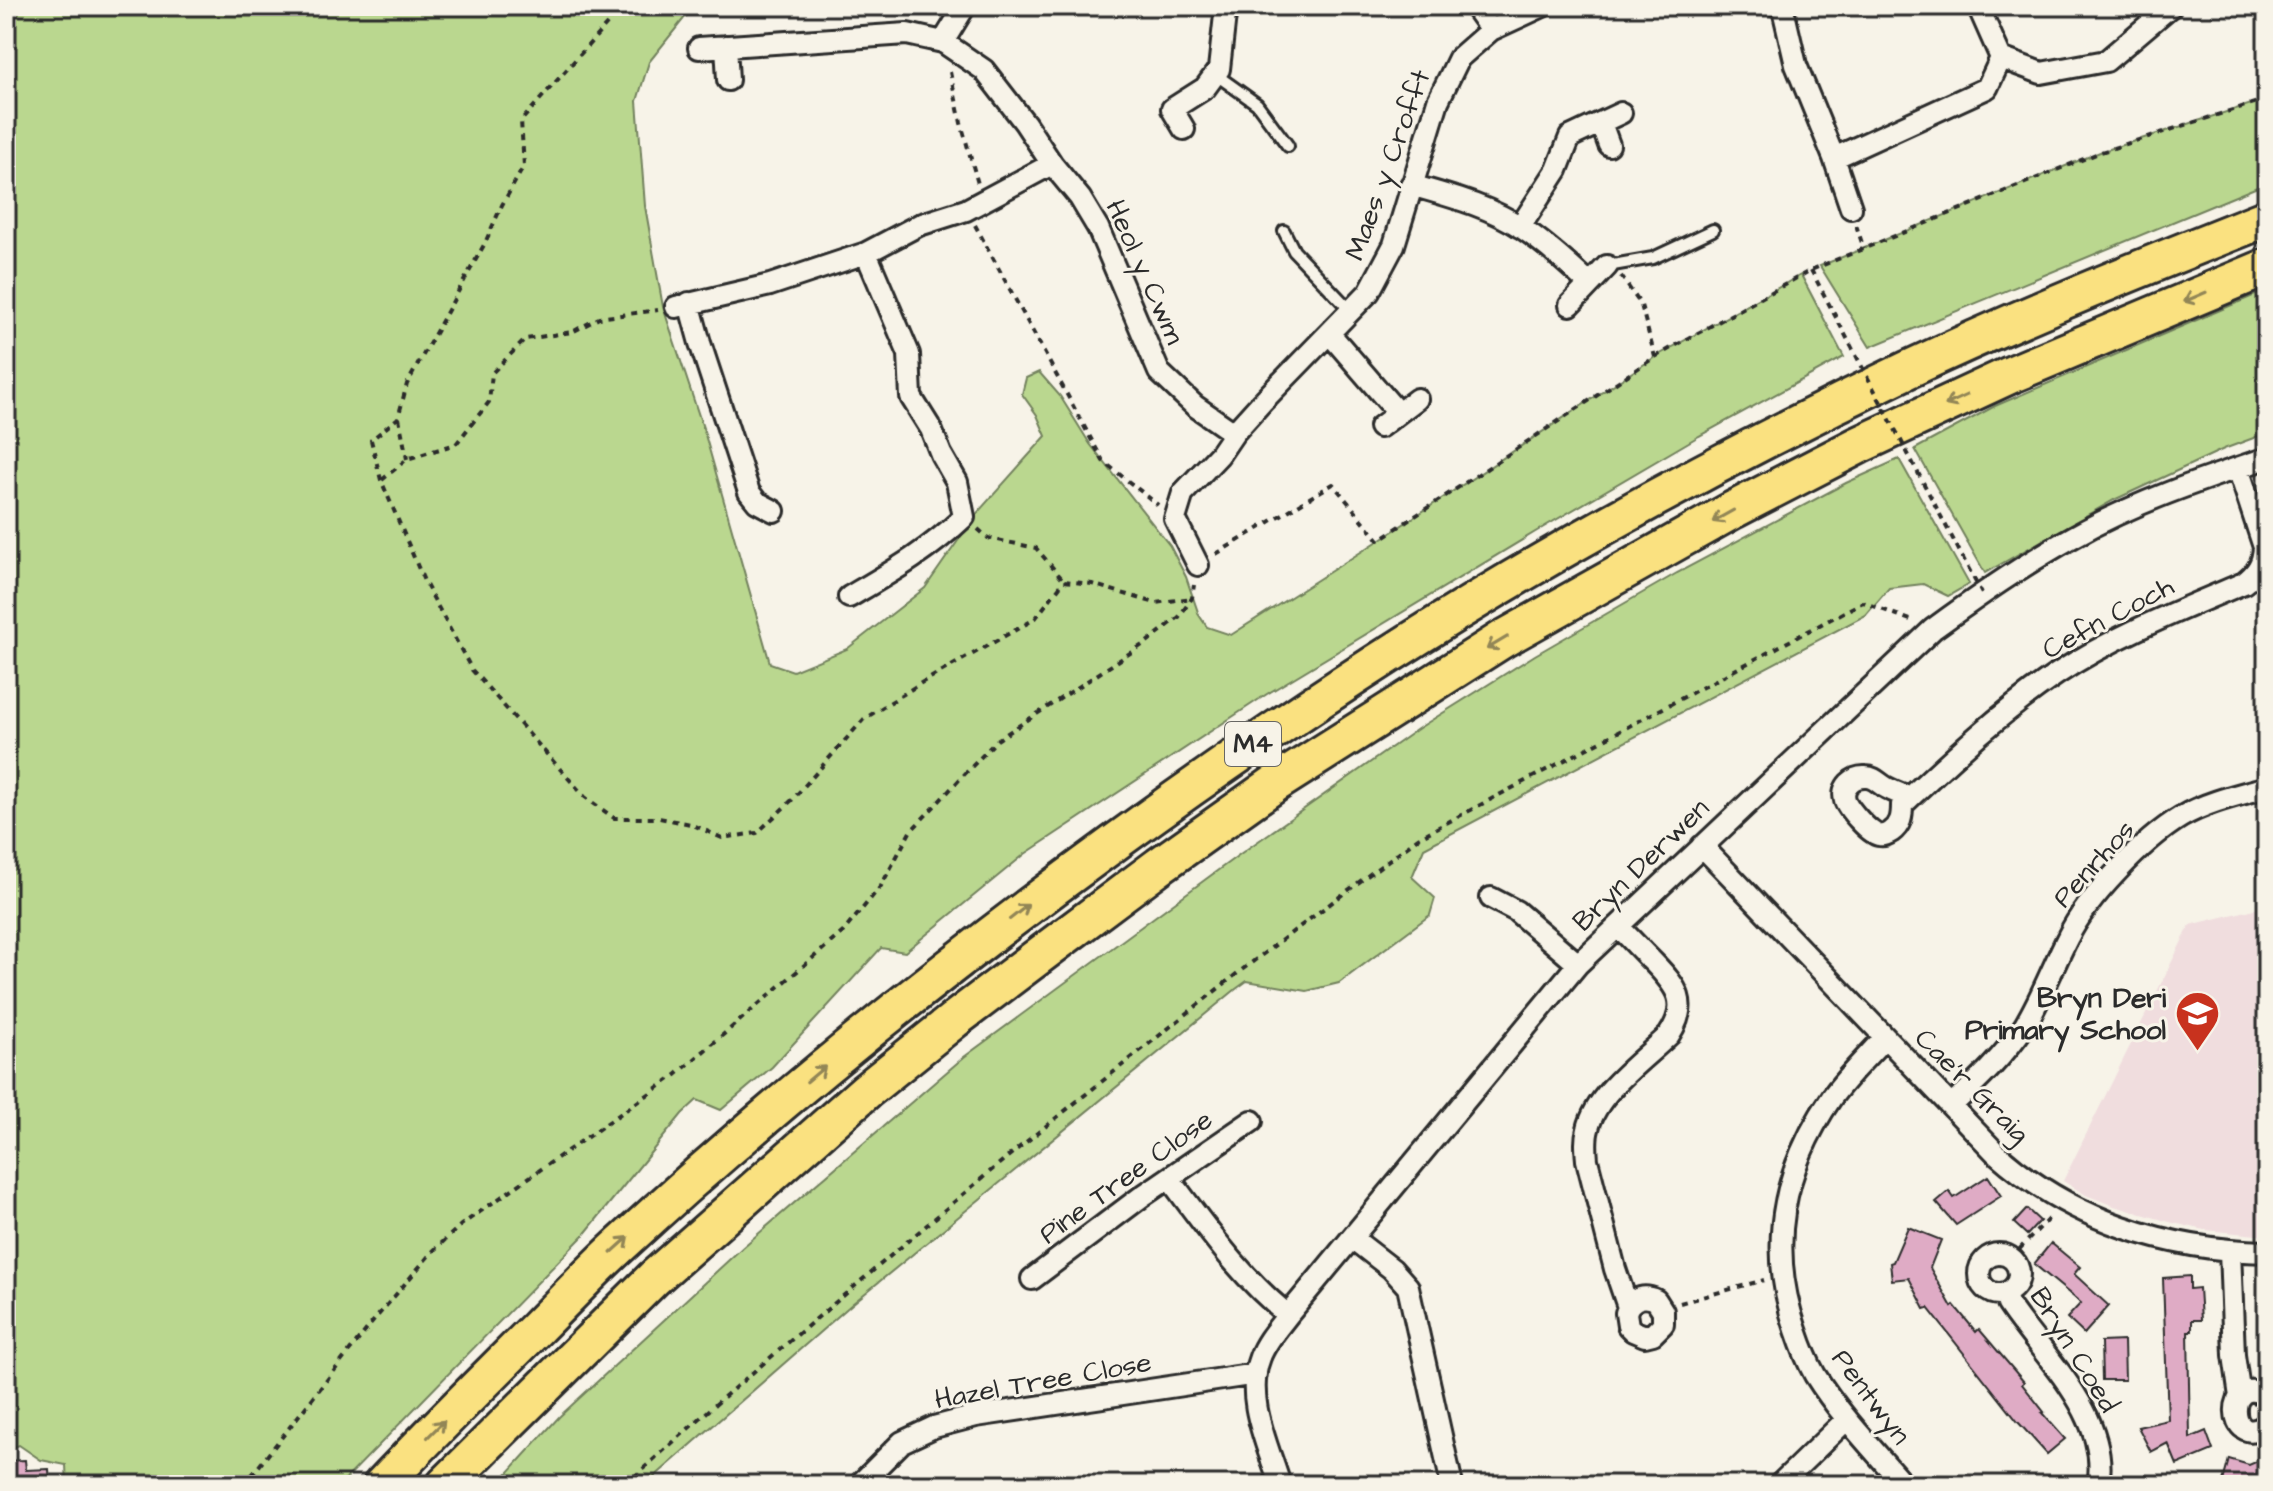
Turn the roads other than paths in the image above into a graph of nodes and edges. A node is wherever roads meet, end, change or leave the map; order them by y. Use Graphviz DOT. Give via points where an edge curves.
graph roads {
  1 [pos="965,6"];
  2 [pos="1226,6"];
  3 [pos="1474,6"];
  4 [pos="1543,6"];
  5 [pos="1778,6"];
  6 [pos="1978,6"];
  7 [pos="2171,6"];
  8 [pos="1491,30"];
  9 [pos="945,44"];
  10 [pos="726,46"];
  11 [pos="699,48"];
  12 [pos="2001,58"];
  13 [pos="1215,74"];
  14 [pos="728,80"];
  15 [pos="1621,113"];
  16 [pos="1601,123"];
  17 [pos="1184,129"];
  18 [pos="1609,145"];
  19 [pos="1288,146"];
  20 [pos="1834,158"];
  21 [pos="1052,164"];
  22 [pos="1411,185"];
  23 [pos="1851,208"];
  24 [pos="2267,218"];
  25 [pos="1520,227"];
  26 [pos="1713,230"];
  27 [pos="1284,231"];
  28 [pos="866,253"];
  29 [pos="1607,266"];
  30 [pos="2267,267"];
  31 [pos="1589,284"];
  32 [pos="1570,305"];
  33 [pos="1351,311"];
  34 [pos="1329,333"];
  35 [pos="1417,399"];
  36 [pos="1398,413"];
  37 [pos="1380,427"];
  38 [pos="1234,433"];
  39 [pos="2267,458"];
  40 [pos="2238,468"];
  41 [pos="774,511"];
  42 [pos="1198,565"];
  43 [pos="849,597"];
  44 [pos="2267,787"];
  45 [pos="1910,797"];
  46 [pos="1702,846"];
  47 [pos="1528,893"];
  48 [pos="1491,898"];
  49 [pos="1516,911"];
  50 [pos="1618,926"];
  51 [pos="1578,964"];
  52 [pos="1885,1037"];
  53 [pos="1951,1106"];
  54 [pos="1252,1121"];
  55 [pos="1169,1178"];
  56 [pos="1352,1238"];
  57 [pos="2230,1250"];
  58 [pos="2267,1252"];
  59 [pos="1032,1279"];
  60 [pos="2005,1293"];
  61 [pos="1628,1307"];
  62 [pos="1288,1315"];
  63 [pos="1256,1374"];
  64 [pos="2240,1397"];
  65 [pos="2267,1397"];
  66 [pos="1847,1419"];
  67 [pos="2267,1424"];
  68 [pos="382,1485"];
  69 [pos="445,1485"];
  70 [pos="859,1485"];
  71 [pos="1280,1485"];
  72 [pos="1452,1485"];
  73 [pos="1779,1485"];
  74 [pos="1904,1485"];
  75 [pos="2098,1485"];
  1 -- 9 [label="street"];
  2 -- 13 [label="street"];
  3 -- 8 [label="street"];
  4 -- 8 [label="street, Maes y Crofft"];
  5 -- 20 [label="street"];
  6 -- 12 [label="street"];
  7 -- 12 [label="street" via="2106,61 2041,73"];
  8 -- 22 [label="street, Maes y Crofft" via="1459,58 1451,73"];
  9 -- 10 [label="street" via="907,34"];
  9 -- 21 [label="street, Heol y Cwm" via="984,70"];
  10 -- 11 [label="street"];
  10 -- 14 [label="street"];
  12 -- 20 [label="street" via="1987,88"];
  13 -- 17 [label="street" via="1205,88 1172,109"];
  13 -- 19 [label="lane" via="1257,104"];
  15 -- 16 [label="street"];
  16 -- 18 [label="street"];
  16 -- 25 [label="street" via="1570,137 1557,170"];
  20 -- 23 [label="street"];
  21 -- 28 [label="street" via="974,206 919,225"];
  21 -- 38 [label="street, Heol y Cwm" via="1098,228 1159,372"];
  22 -- 25 [label="street" via="1470,203"];
  22 -- 33 [label="street, Maes y Crofft" via="1394,245 1369,292"];
  68 -- 24 [label="highway, M4, one-way" via="613,1251 835,1057 1029,905 1224,763 1472,603 1814,416 1998,330"];
  25 -- 31 [label="street"];
  26 -- 29 [label="lane" via="1653,258"];
  27 -- 33 [label="lane" via="1294,251"];
  28 -- 41 [label="street" via="770,285 683,305 749,492"];
  28 -- 43 [label="street" via="909,354 911,397 938,425 941,454 957,482 964,517 915,558"];
  29 -- 31 [label="street"];
  30 -- 69 [label="highway, M4, one-way" via="2010,375 1733,510 1503,639 1276,783 1052,946 866,1091 654,1278"];
  31 -- 32 [label="street"];
  33 -- 34 [label="street, Maes y Crofft"];
  34 -- 36 [label="street"];
  34 -- 38 [label="street, Maes y Crofft"];
  35 -- 36 [label="street"];
  36 -- 37 [label="street"];
  38 -- 42 [label="street" via="1183,493 1175,519"];
  39 -- 40 [label="street, Bryn Derwen"];
  40 -- 45 [label="street, Cefn Coch" via="2264,547 2254,575 2058,673"];
  40 -- 46 [label="street, Bryn Derwen" via="2073,536 1982,594 1933,629"];
  44 -- 53 [label="street, Penrhos" via="2181,817 2125,864 2078,920 2012,1043"];
  46 -- 50 [label="street, Bryn Derwen"];
  46 -- 52 [label="street, Cae'r Graig"];
  47 -- 49 [label="street"];
  48 -- 49 [label="street"];
  49 -- 51 [label="street"];
  50 -- 51 [label="street, Bryn Derwen"];
  50 -- 61 [label="street" via="1672,982 1680,1010 1669,1035 1595,1108 1585,1143"];
  51 -- 56 [label="street, Bryn Derwen"];
  52 -- 53 [label="street, Cae'r Graig"];
  52 -- 66 [label="street, Pentwyn" via="1832,1097 1802,1148 1783,1217 1782,1275 1792,1317 1813,1372"];
  53 -- 57 [label="street, Cae'r Graig" via="2011,1166 2088,1214 2140,1234"];
  54 -- 55 [label="street, Pine Tree Close"];
  55 -- 59 [label="street, Pine Tree Close"];
  55 -- 62 [label="street" via="1235,1265"];
  56 -- 62 [label="street, Bryn Derwen"];
  56 -- 72 [label="street" via="1408,1287"];
  57 -- 58 [label="street, Cae'r Graig"];
  57 -- 64 [label="street"];
  60 -- 60 [label="street" via="2019,1274 2011,1258 1999,1254 1982,1264 1980,1277 1986,1289"];
  60 -- 75 [label="street, Bryn Coed" via="2089,1420 2100,1456"];
  61 -- 61 [label="street" via="1643,1297 1656,1300 1663,1324 1645,1336 1633,1331"];
  62 -- 63 [label="street, Bryn Derwen" via="1260,1357"];
  63 -- 70 [label="street, Hazel Tree Close" via="934,1427 902,1442"];
  63 -- 71 [label="street, Bryn Derwen" via="1258,1411"];
  64 -- 65 [label="street" via="2257,1392"];
  64 -- 67 [label="street" via="2234,1415 2241,1426 2253,1430"];
  66 -- 73 [label="street"];
  66 -- 74 [label="street, Pentwyn"];
}
